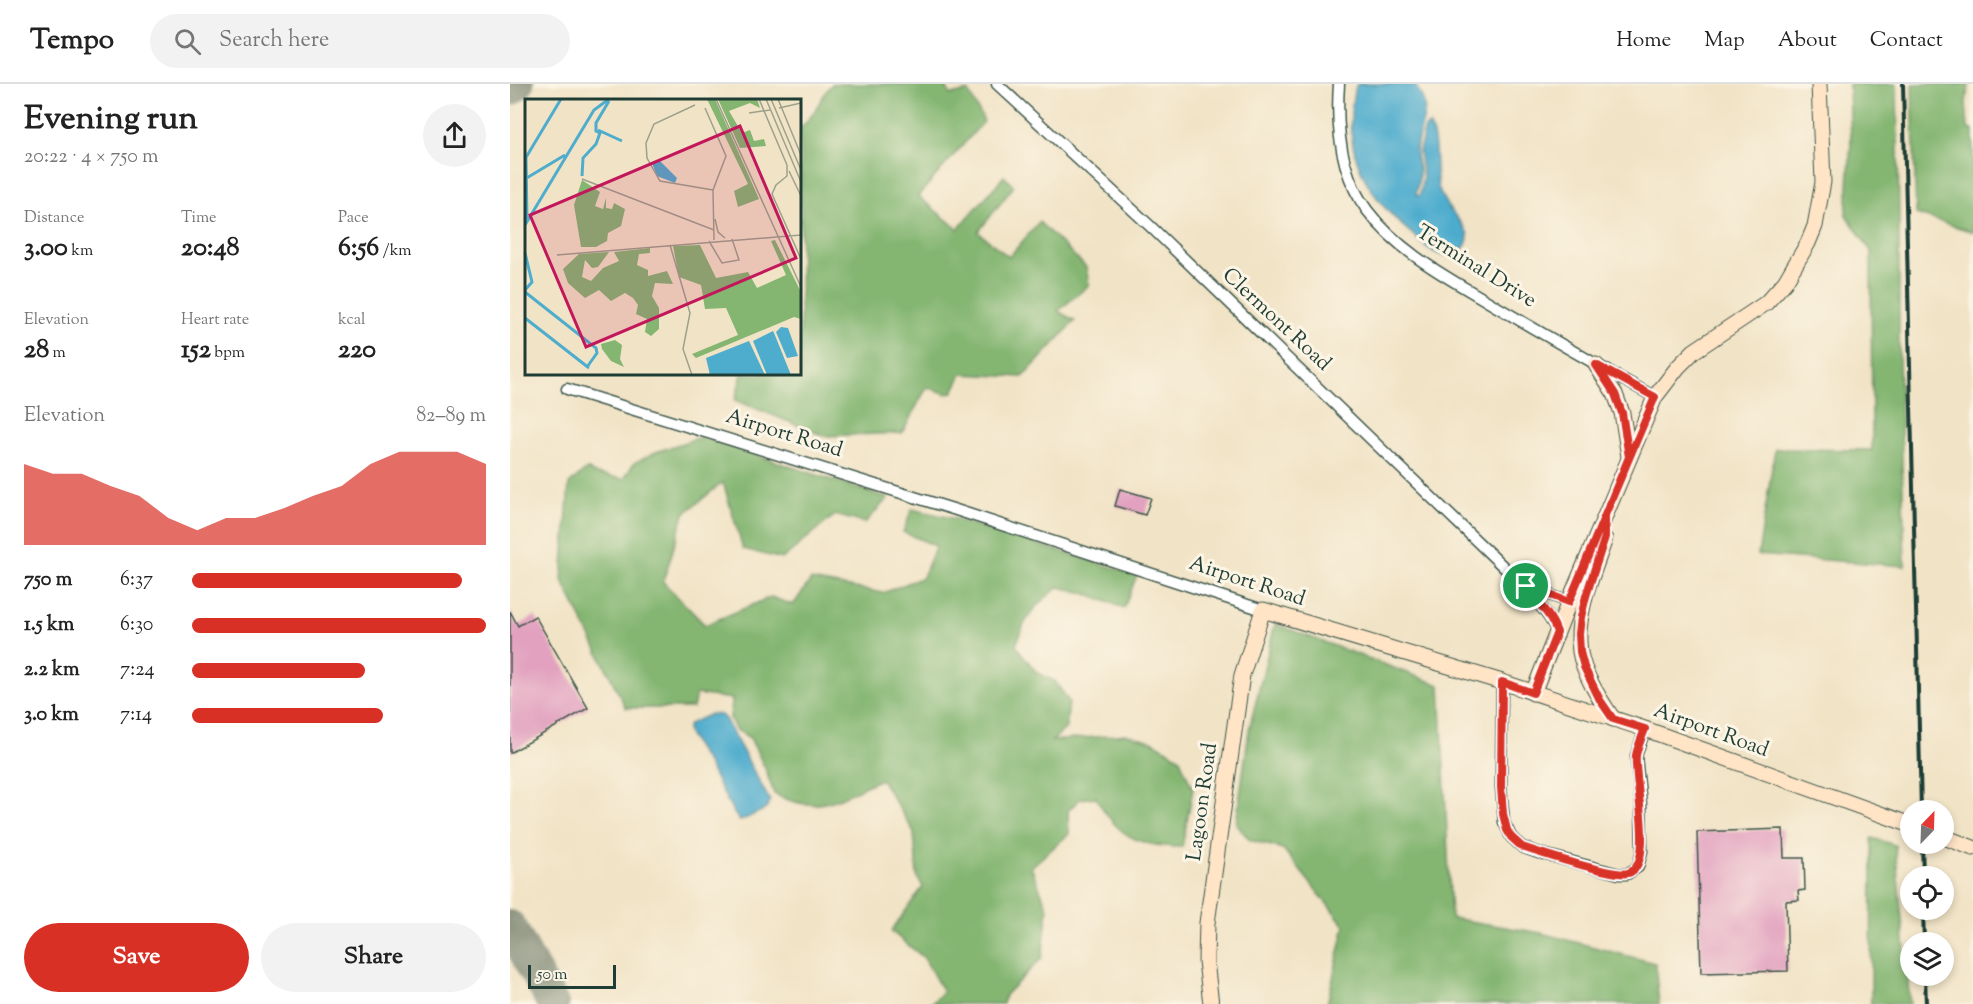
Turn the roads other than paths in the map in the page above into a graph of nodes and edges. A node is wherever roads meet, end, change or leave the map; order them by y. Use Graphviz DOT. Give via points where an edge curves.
graph roads {
  1 [pos="997,84"];
  2 [pos="1339,84"];
  3 [pos="1819,84"];
  4 [pos="1596,365"];
  5 [pos="567,389"];
  6 [pos="1655,397"];
  7 [pos="1629,457"];
  8 [pos="1605,515"];
  9 [pos="1526,586"];
  10 [pos="1569,602"];
  11 [pos="1263,610"];
  12 [pos="1557,632"];
  13 [pos="1502,682"];
  14 [pos="1533,693"];
  15 [pos="1613,719"];
  16 [pos="1645,729"];
  17 [pos="1900,821"];
  18 [pos="1954,841"];
  19 [pos="1973,848"];
  20 [pos="1211,1004"];
  1 -- 9 [label="street, Clermont Road"];
  2 -- 4 [label="street, Terminal Drive" via="1338,132 1347,172 1366,208 1394,240 1430,266"];
  3 -- 6 [label="street" via="1821,202 1799,261 1766,303 1694,351"];
  4 -- 6 [label="street, Terminal Drive"];
  4 -- 7 [label="street" via="1622,413"];
  5 -- 11 [label="street, Airport Road"];
  6 -- 7 [label="street"];
  7 -- 8 [label="street"];
  8 -- 10 [label="street"];
  8 -- 15 [label="street" via="1605,537 1586,596 1579,634 1584,667"];
  9 -- 10 [label="street, Clermont Road"];
  9 -- 12 [label="street, Clermont Road"];
  10 -- 12 [label="street"];
  11 -- 13 [label="street, Airport Road"];
  11 -- 20 [label="street, Lagoon Road" via="1242,675 1207,923"];
  12 -- 14 [label="street"];
  13 -- 14 [label="street, Airport Road"];
  13 -- 16 [label="street" via="1504,822 1511,837 1522,847 1539,853 1619,874 1638,867 1641,805 1636,756"];
  14 -- 15 [label="street, Airport Road"];
  15 -- 16 [label="street, Airport Road"];
  16 -- 17 [label="street, Airport Road"];
  18 -- 19 [label="street"];
}
